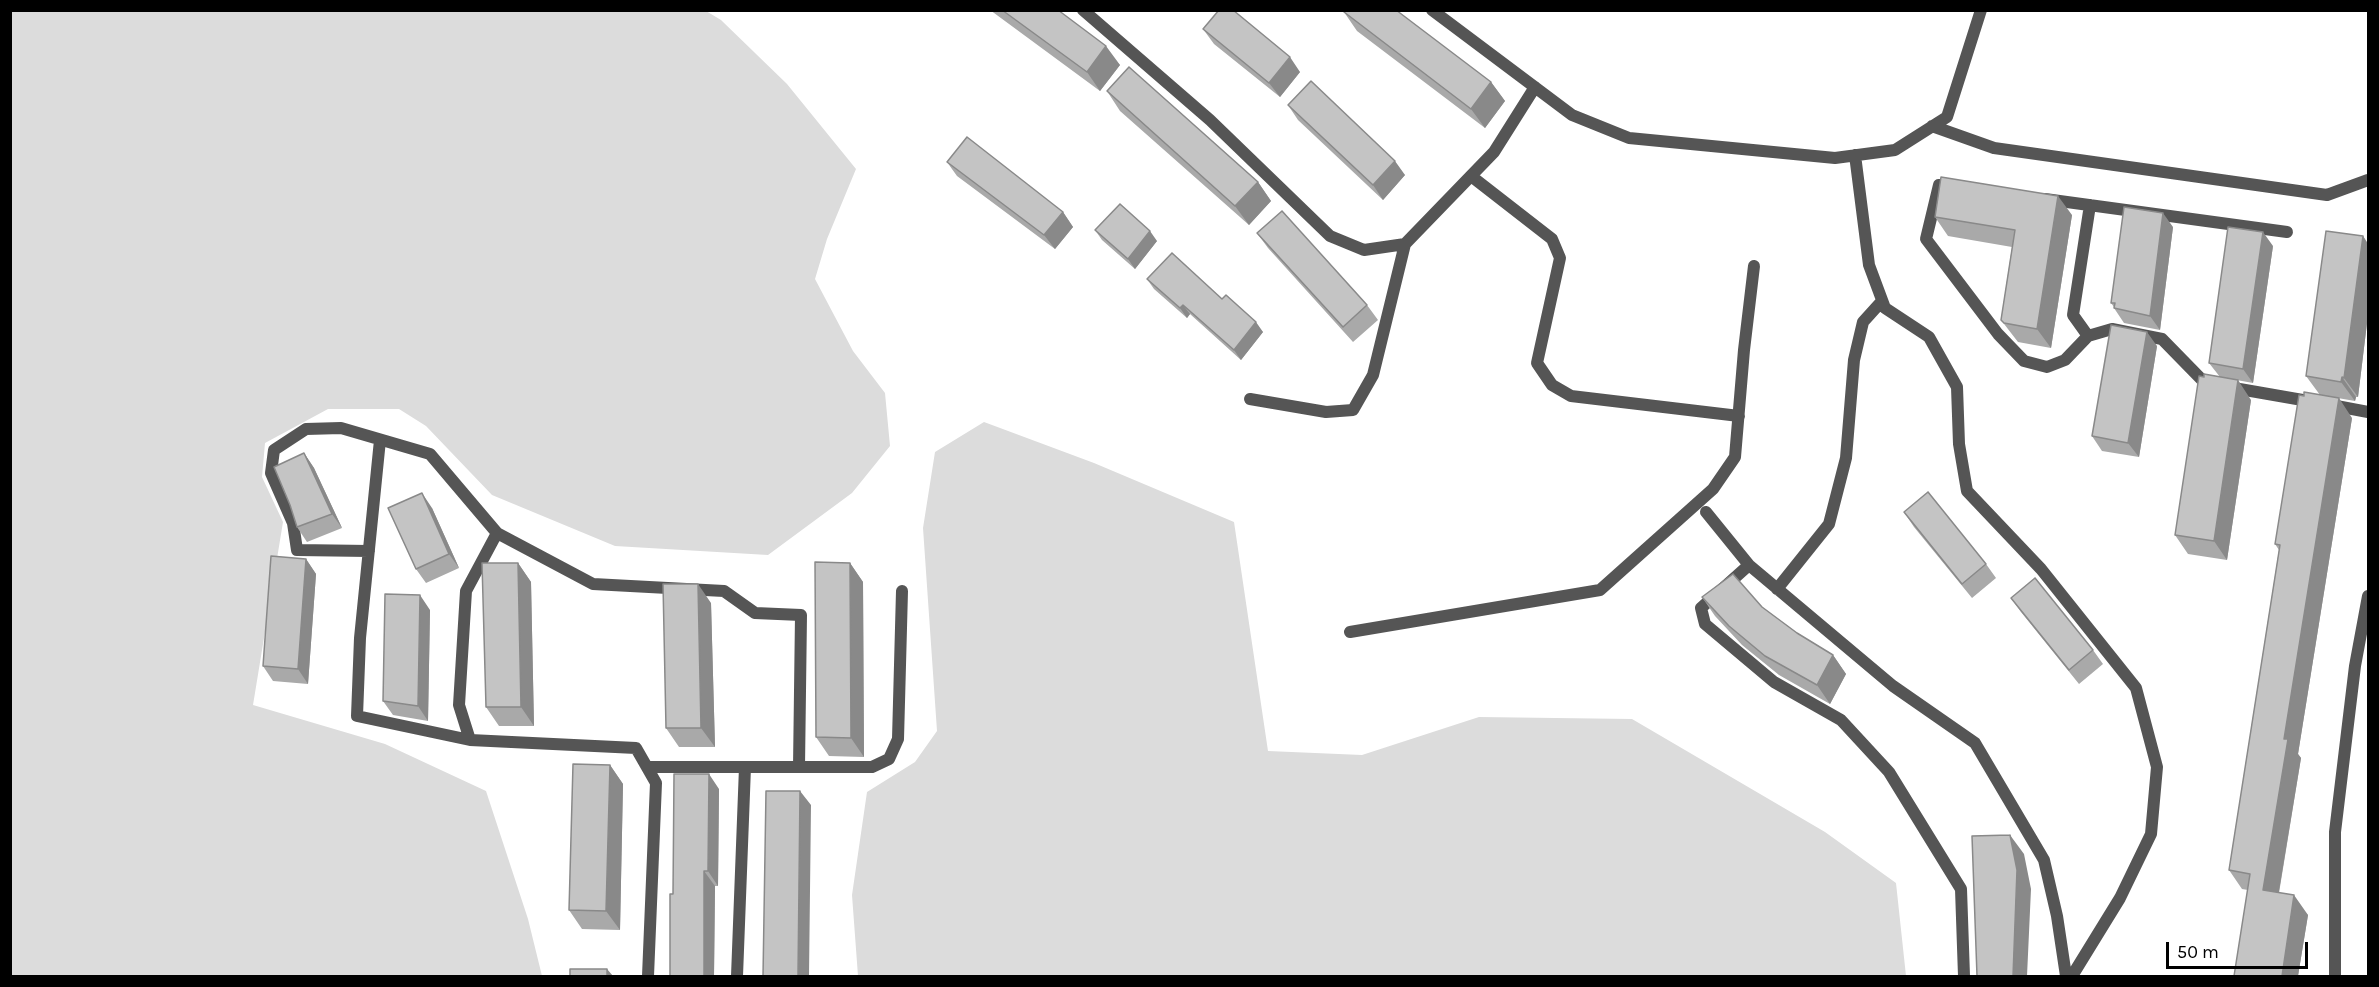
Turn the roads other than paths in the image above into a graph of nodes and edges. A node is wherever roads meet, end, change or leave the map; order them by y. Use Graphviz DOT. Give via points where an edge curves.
graph roads {
  1 [pos="1083,10"];
  2 [pos="1432,10"];
  3 [pos="1981,10"];
  4 [pos="1535,87"];
  5 [pos="1932,126"];
  6 [pos="1855,155"];
  7 [pos="1470,176"];
  8 [pos="2368,180"];
  9 [pos="1973,189"];
  10 [pos="2032,197"];
  11 [pos="2090,205"];
  12 [pos="2288,232"];
  13 [pos="1405,244"];
  14 [pos="1754,266"];
  15 [pos="1882,301"];
  16 [pos="2088,336"];
  17 [pos="1250,399"];
  18 [pos="2368,412"];
  19 [pos="1739,416"];
  20 [pos="380,440"];
  21 [pos="1706,512"];
  22 [pos="497,533"];
  23 [pos="369,552"];
  24 [pos="1749,566"];
  25 [pos="1777,589"];
  26 [pos="902,591"];
  27 [pos="2368,596"];
  28 [pos="1350,632"];
  29 [pos="2355,666"];
  30 [pos="2368,666"];
  31 [pos="470,740"];
  32 [pos="647,767"];
  33 [pos="746,767"];
  34 [pos="799,767"];
  35 [pos="648,976"];
  36 [pos="737,976"];
  37 [pos="1964,976"];
  38 [pos="2066,976"];
  39 [pos="2072,976"];
  40 [pos="2335,976"];
  1 -- 13 [label="street" via="1210,120 1330,236 1364,250"];
  2 -- 4 [label="street"];
  3 -- 5 [label="street" via="1947,117"];
  4 -- 6 [label="street" via="1572,115 1629,138 1835,158"];
  4 -- 7 [label="street" via="1494,152"];
  5 -- 6 [label="street" via="1895,150"];
  5 -- 8 [label="street" via="1994,148 2327,195"];
  6 -- 15 [label="street" via="1869,265"];
  7 -- 13 [label="street"];
  7 -- 19 [label="street" via="1552,239 1560,258 1537,363 1552,385 1572,396"];
  9 -- 16 [label="street" via="1939,185 1926,239 1998,334 2024,361 2048,367 2065,360"];
  10 -- 11 [label="street"];
  11 -- 12 [label="street"];
  11 -- 16 [label="street" via="2073,315"];
  13 -- 17 [label="street" via="1373,375 1353,410 1326,412"];
  14 -- 19 [label="street"];
  15 -- 25 [label="street" via="1863,322 1854,360 1846,458 1829,524"];
  15 -- 39 [label="street" via="1885,308 1929,338 1957,387 1959,444 1967,491 2041,569 2136,688 2157,767 2151,834 2120,898"];
  16 -- 18 [label="street" via="2112,329 2162,339 2205,383"];
  19 -- 28 [label="street" via="1735,457 1713,489 1600,590"];
  20 -- 22 [label="street" via="429,454"];
  20 -- 23 [label="street"];
  20 -- 23 [label="street" via="341,428 306,429 274,450 271,473 293,523 297,550"];
  21 -- 24 [label="street"];
  22 -- 31 [label="street" via="466,591 459,705"];
  22 -- 34 [label="street" via="593,584 724,591 755,613 801,615"];
  23 -- 31 [label="street" via="357,716"];
  24 -- 25 [label="street"];
  24 -- 37 [label="street" via="1701,608 1705,624 1774,682 1841,720 1889,772 1961,889"];
  25 -- 38 [label="street" via="1893,686 1975,743 2044,860"];
  26 -- 34 [label="street" via="898,739 890,759 872,767"];
  27 -- 29 [label="street"];
  29 -- 30 [label="street"];
  29 -- 40 [label="street" via="2335,832"];
  31 -- 32 [label="street" via="636,748"];
  32 -- 33 [label="street"];
  32 -- 35 [label="street" via="656,783"];
  33 -- 34 [label="street"];
  33 -- 36 [label="street"];
}
